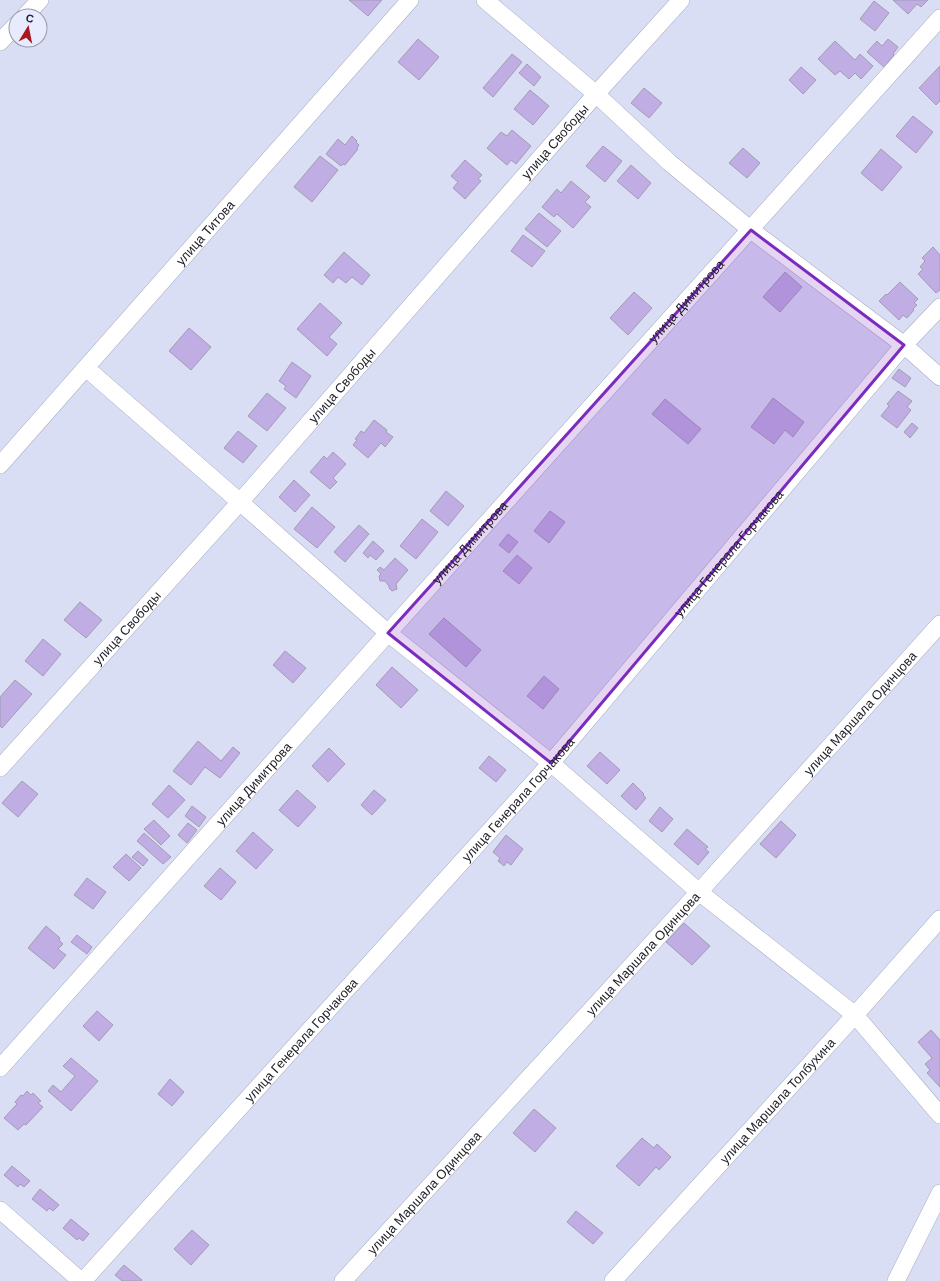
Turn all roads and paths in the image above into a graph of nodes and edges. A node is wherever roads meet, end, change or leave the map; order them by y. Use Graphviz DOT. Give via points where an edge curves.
graph roads {
  1 [pos="40,0"];
  2 [pos="410,0"];
  3 [pos="485,0"];
  4 [pos="680,0"];
  5 [pos="32,8"];
  6 [pos="940,18"];
  7 [pos="8,34"];
  8 [pos="0,42"];
  9 [pos="596,94"];
  10 [pos="751,230"];
  11 [pos="940,306"];
  12 [pos="904,345"];
  13 [pos="86,368"];
  14 [pos="940,377"];
  15 [pos="0,465"];
  16 [pos="240,502"];
  17 [pos="940,624"];
  18 [pos="388,633"];
  19 [pos="551,763"];
  20 [pos="0,768"];
  21 [pos="699,892"];
  22 [pos="940,919"];
  23 [pos="855,1015"];
  24 [pos="0,1068"];
  25 [pos="940,1114"];
  26 [pos="940,1192"];
  27 [pos="0,1210"];
  28 [pos="82,1281"];
  29 [pos="343,1281"];
  30 [pos="613,1281"];
  31 [pos="896,1281"];
  1 -- 5 [label="street"];
  2 -- 13 [label="street, улица Титова"];
  3 -- 9 [label="street"];
  4 -- 9 [label="street, улица Свободы"];
  6 -- 10 [label="street, улица Димитрова"];
  7 -- 8 [label="street"];
  9 -- 10 [label="street" via="670,163"];
  9 -- 16 [label="street, улица Свободы"];
  10 -- 12 [label="street"];
  10 -- 18 [label="street, улица Димитрова"];
  11 -- 12 [label="street, улица Генерала Горчакова"];
  12 -- 14 [label="street"];
  12 -- 19 [label="street, улица Генерала Горчакова"];
  13 -- 15 [label="street, улица Титова"];
  13 -- 16 [label="street"];
  16 -- 18 [label="street"];
  16 -- 20 [label="street, улица Свободы"];
  17 -- 21 [label="street, улица Маршала Одинцова"];
  18 -- 19 [label="street"];
  18 -- 24 [label="street, улица Димитрова"];
  19 -- 21 [label="street"];
  19 -- 28 [label="street, улица Генерала Горчакова"];
  21 -- 23 [label="street"];
  21 -- 29 [label="street, улица Маршала Одинцова"];
  22 -- 23 [label="street, улица Маршала Толбухина"];
  23 -- 25 [label="street"];
  23 -- 30 [label="street, улица Маршала Толбухина"];
  26 -- 31 [label="street"];
  27 -- 28 [label="street"];
}
